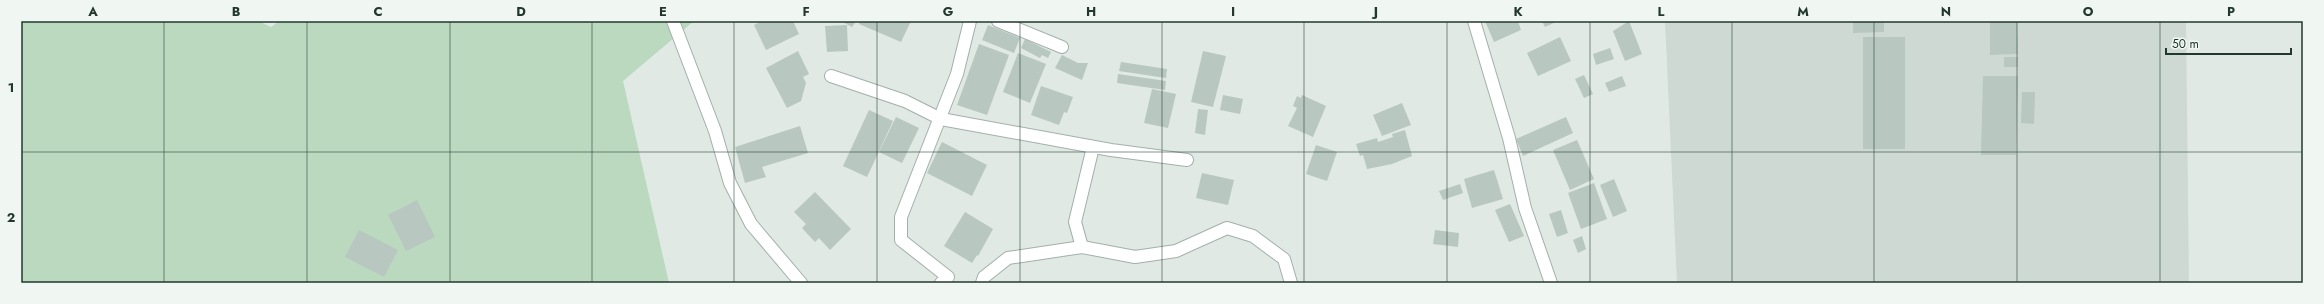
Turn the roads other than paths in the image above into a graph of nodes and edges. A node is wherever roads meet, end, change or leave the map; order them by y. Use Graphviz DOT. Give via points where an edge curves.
graph roads {
  1 [pos="673,21"];
  2 [pos="970,21"];
  3 [pos="998,21"];
  4 [pos="1474,21"];
  5 [pos="1062,47"];
  6 [pos="831,76"];
  7 [pos="941,119"];
  8 [pos="1093,147"];
  9 [pos="1187,160"];
  10 [pos="1082,247"];
  11 [pos="801,283"];
  12 [pos="941,283"];
  13 [pos="982,283"];
  14 [pos="1291,283"];
  15 [pos="1551,283"];
  1 -- 11 [label="street" via="714,131 730,184 751,224"];
  2 -- 7 [label="street" via="957,74"];
  3 -- 5 [label="street"];
  4 -- 15 [label="street" via="1509,138 1524,208"];
  6 -- 7 [label="street" via="905,101"];
  7 -- 8 [label="street"];
  7 -- 12 [label="street" via="901,217 901,240 948,276"];
  8 -- 9 [label="street"];
  8 -- 10 [label="street" via="1075,222"];
  10 -- 13 [label="street" via="1008,258 984,277"];
  10 -- 14 [label="street" via="1135,257 1176,251 1227,228 1253,236 1284,259"];
}
